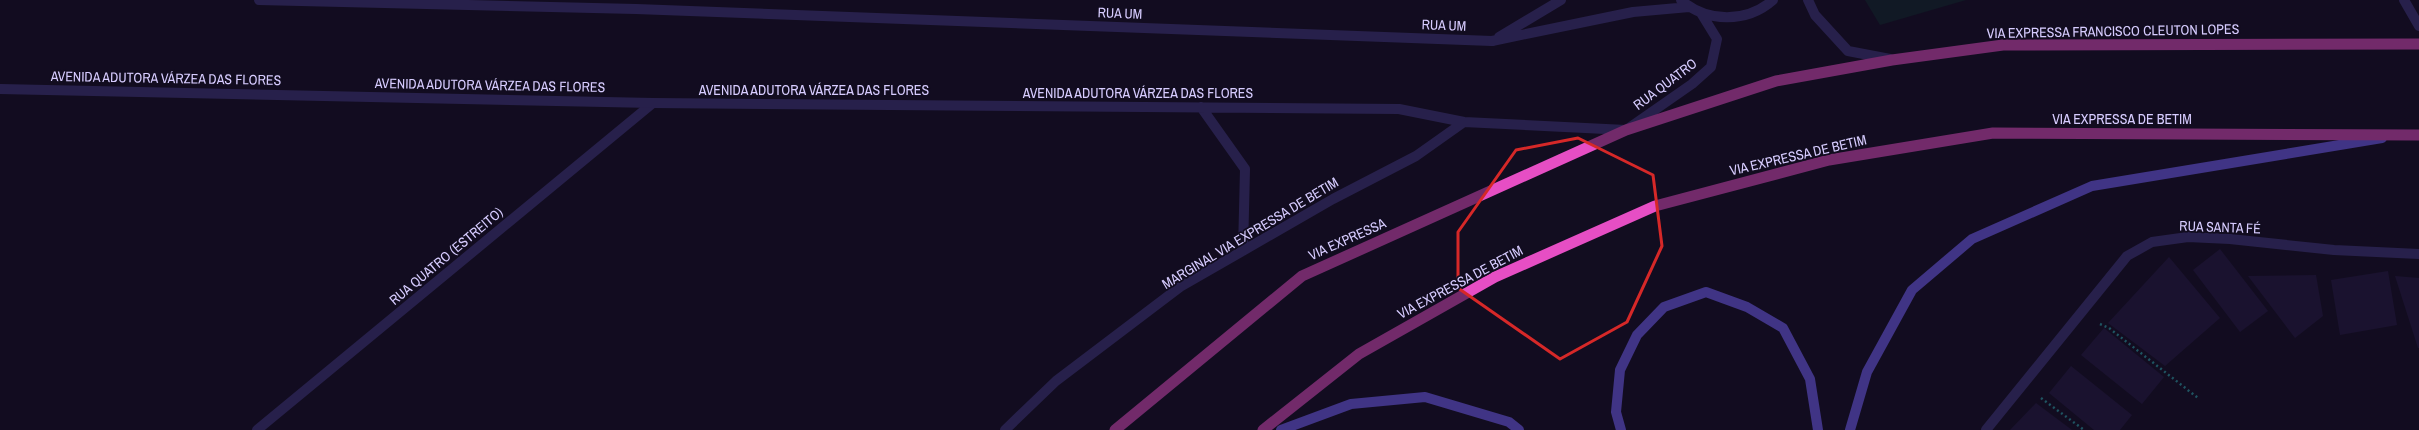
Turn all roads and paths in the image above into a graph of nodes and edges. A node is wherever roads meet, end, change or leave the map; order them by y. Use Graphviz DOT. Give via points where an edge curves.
graph roads {
  1 [pos="259,0"];
  2 [pos="1561,0"];
  3 [pos="1681,0"];
  4 [pos="1773,0"];
  5 [pos="1808,0"];
  6 [pos="2404,0"];
  7 [pos="636,4"];
  8 [pos="1689,7"];
  9 [pos="1701,13"];
  10 [pos="2419,26"];
  11 [pos="1492,41"];
  12 [pos="2419,44"];
  13 [pos="1892,60"];
  14 [pos="0,89"];
  15 [pos="653,103"];
  16 [pos="1201,107"];
  17 [pos="1464,122"];
  18 [pos="1626,130"];
  19 [pos="2404,135"];
  20 [pos="2419,135"];
  21 [pos="1243,251"];
  22 [pos="2419,254"];
  23 [pos="2080,315"];
  24 [pos="2023,384"];
  25 [pos="2198,398"];
  26 [pos="257,430"];
  27 [pos="1005,430"];
  28 [pos="1115,430"];
  29 [pos="1263,430"];
  30 [pos="1281,430"];
  31 [pos="1519,430"];
  32 [pos="1621,430"];
  33 [pos="1818,430"];
  34 [pos="1850,430"];
  35 [pos="1986,430"];
  36 [pos="2084,430"];
  1 -- 7 [label="street, RUA UM"];
  2 -- 11 [label="street"];
  3 -- 8 [label="street"];
  4 -- 9 [label="street" via="1746,15 1723,18"];
  5 -- 13 [label="street" via="1815,15 1848,51"];
  6 -- 10 [label="street"];
  7 -- 11 [label="street, RUA UM"];
  8 -- 9 [label="street"];
  8 -- 11 [label="street, RUA UM" via="1633,12"];
  9 -- 18 [label="street, RUA QUATRO" via="1717,39 1711,67 1692,84"];
  12 -- 13 [label="highway, VIA EXPRESSA FRANCISCO CLEUTON LOPES" via="2003,45"];
  13 -- 18 [label="highway, VIA EXPRESSA FRANCISCO CLEUTON LOPES" via="1776,81"];
  14 -- 15 [label="street, AVENIDA ADUTORA VÁRZEA DAS FLORES"];
  15 -- 16 [label="street, AVENIDA ADUTORA VÁRZEA DAS FLORES"];
  15 -- 26 [label="street, RUA QUATRO (ESTREITO)"];
  16 -- 17 [label="street, AVENIDA ADUTORA VÁRZEA DAS FLORES" via="1399,109"];
  16 -- 21 [label="street" via="1245,169"];
  17 -- 18 [label="street, AVENIDA ADUTORA VÁRZEA DAS FLORES"];
  17 -- 21 [label="street, MARGINAL VIA EXPRESSA DE BETIM" via="1416,156 1333,198"];
  18 -- 28 [label="highway, VIA EXPRESSA" via="1302,276"];
  19 -- 20 [label="highway"];
  19 -- 29 [label="highway, VIA EXPRESSA DE BETIM" via="1993,133 1829,160 1656,206 1495,277 1359,354"];
  19 -- 34 [label="main road" via="2092,186 1972,238 1912,290 1866,372"];
  21 -- 27 [label="street, MARGINAL VIA EXPRESSA DE BETIM" via="1180,287 1056,381"];
  22 -- 23 [label="street, RUA SANTA FÉ" via="2334,250 2188,237 2152,242 2127,256"];
  23 -- 24 [label="street, RUA SANTA FÉ"];
  23 -- 25 [label="path" via="2109,328"];
  24 -- 35 [label="street, RUA SANTA FÉ"];
  24 -- 36 [label="path"];
  30 -- 31 [label="main road" via="1351,404 1424,397 1509,422"];
  32 -- 33 [label="main road" via="1616,412 1620,370 1637,335 1664,307 1706,292 1747,307 1782,328 1810,379"];
}
